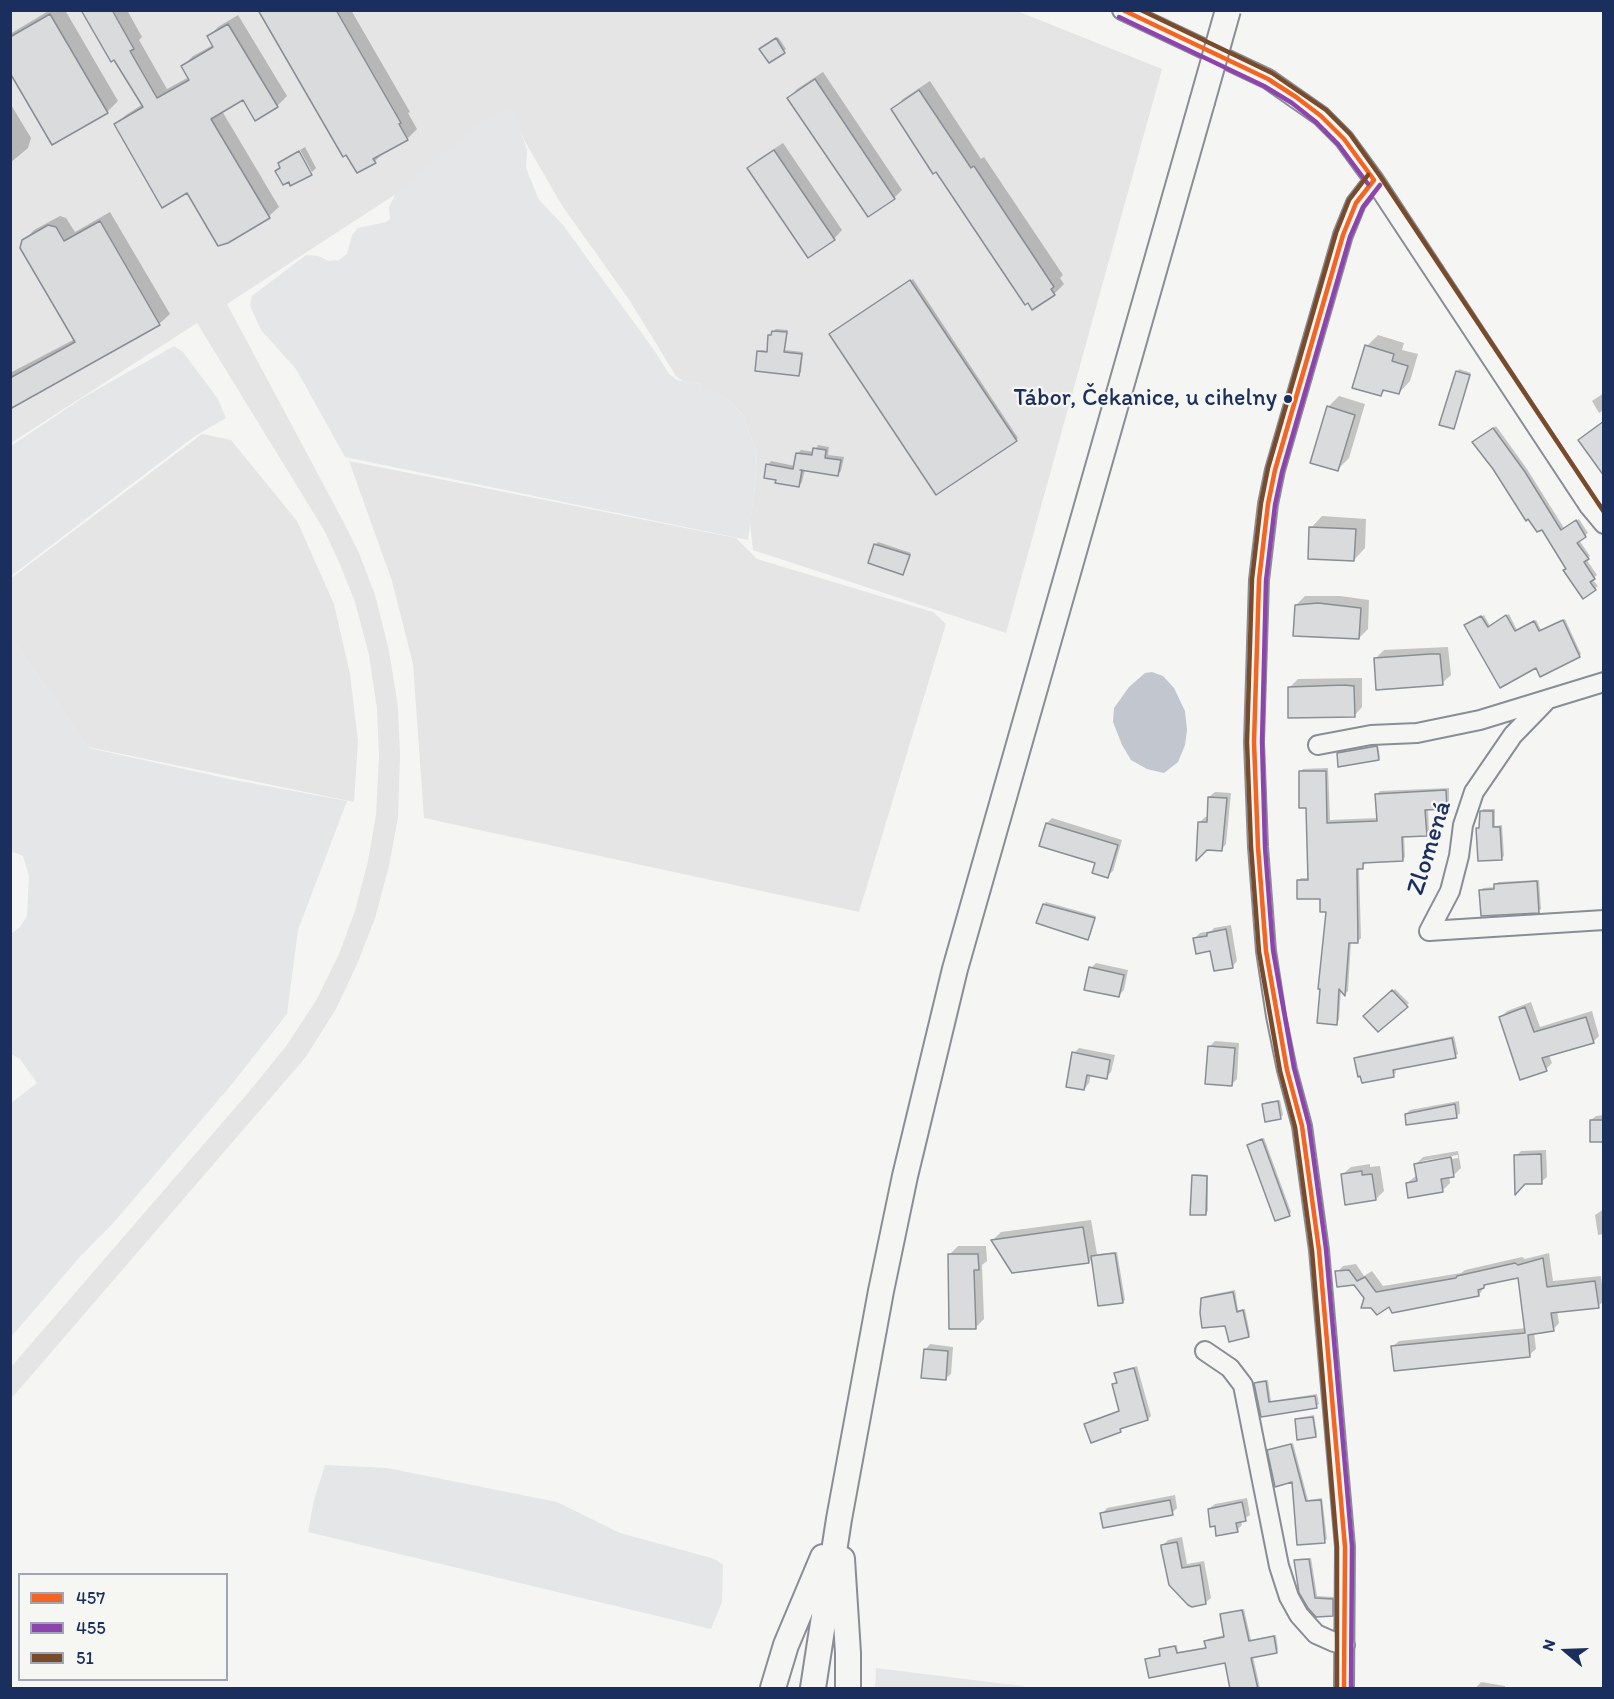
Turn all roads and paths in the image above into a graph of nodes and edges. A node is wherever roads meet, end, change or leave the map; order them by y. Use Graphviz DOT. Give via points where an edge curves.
graph roads {
  1 [pos="1122,10"];
  2 [pos="1228,10"];
  3 [pos="1374,180"];
  4 [pos="1604,524"];
  5 [pos="1604,682"];
  6 [pos="1546,701"];
  7 [pos="1318,745"];
  8 [pos="1604,920"];
  9 [pos="1205,1351"];
  10 [pos="839,1519"];
  11 [pos="1346,1645"];
  12 [pos="773,1689"];
  13 [pos="813,1689"];
  14 [pos="848,1689"];
  15 [pos="1344,1689"];
  1 -- 3 [label="street" via="1250,70 1296,97 1344,139"];
  2 -- 10 [label="main road, bridge" via="955,969 905,1176"];
  3 -- 4 [label="street"];
  3 -- 11 [label="street" via="1356,203 1343,235 1275,470 1259,580 1254,742 1266,951 1287,1070 1302,1126 1320,1250 1345,1547"];
  5 -- 6 [label="street, Zlomená"];
  6 -- 7 [label="street, Zlomená" via="1417,733 1371,735"];
  6 -- 8 [label="street, Zlomená" via="1514,735 1474,792 1462,825 1450,891 1429,931"];
  9 -- 11 [label="street" via="1230,1368 1243,1385 1279,1566 1289,1597 1316,1634"];
  10 -- 12 [label="main road" via="786,1645"];
  10 -- 13 [label="main road"];
  10 -- 14 [label="main road"];
  11 -- 15 [label="street"];
}
